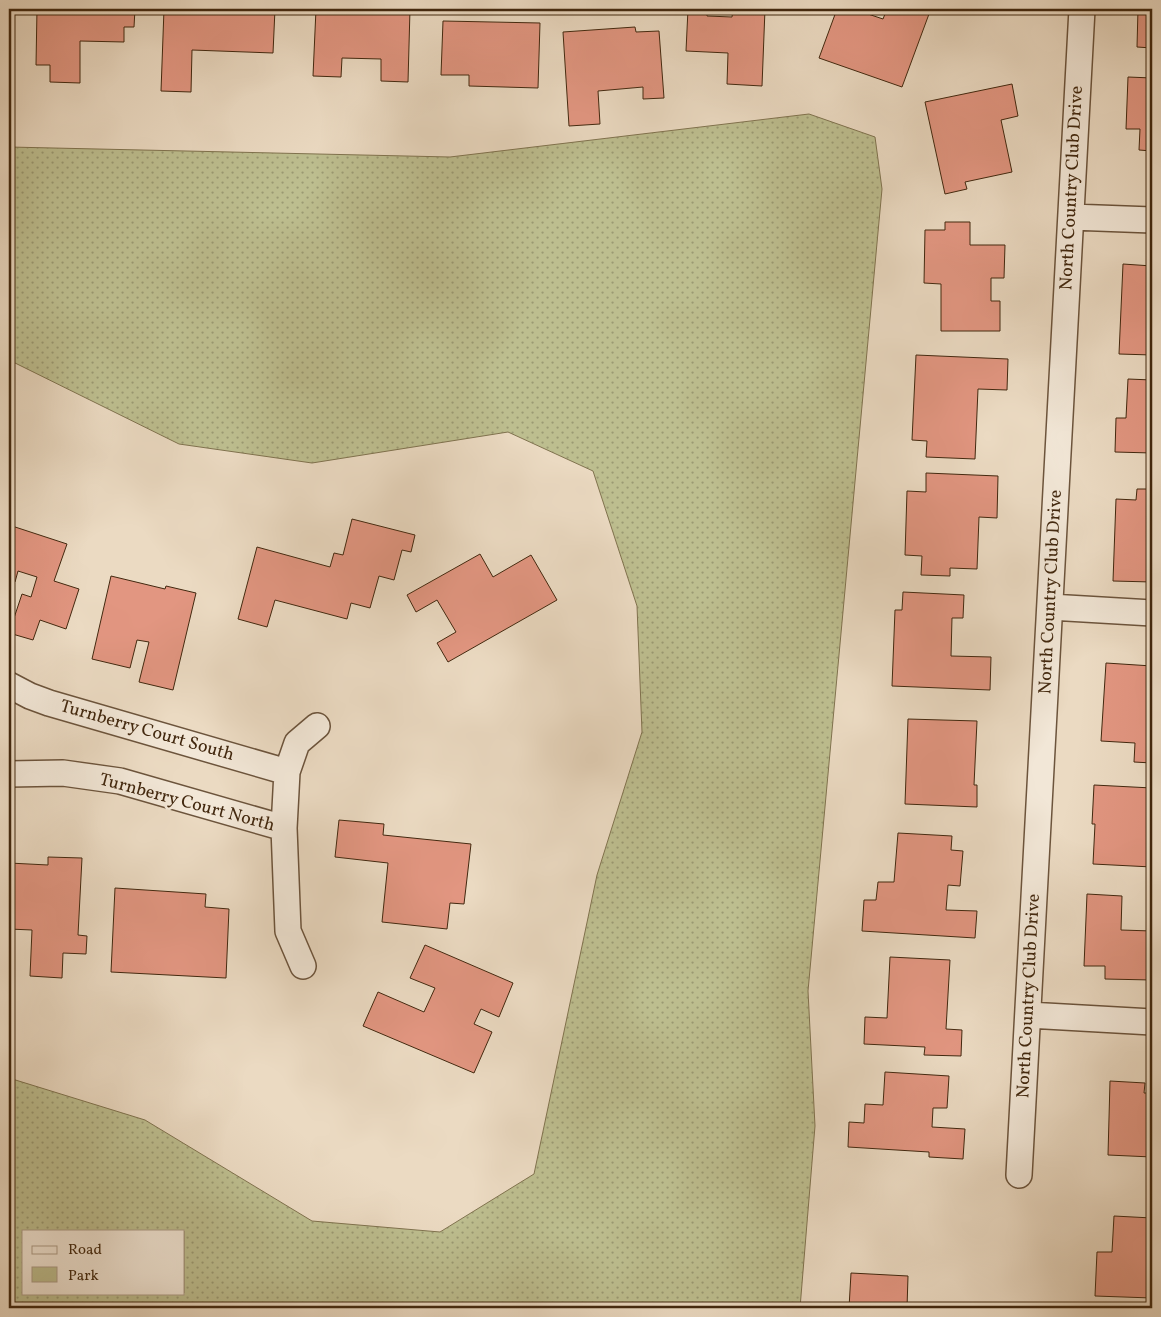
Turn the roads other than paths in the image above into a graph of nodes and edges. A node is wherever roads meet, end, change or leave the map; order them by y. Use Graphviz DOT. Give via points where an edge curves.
graph roads {
  1 [pos="1082,9"];
  2 [pos="1071,217"];
  3 [pos="1152,220"];
  4 [pos="1050,607"];
  5 [pos="1152,613"];
  6 [pos="9,685"];
  7 [pos="317,726"];
  8 [pos="287,772"];
  9 [pos="9,774"];
  10 [pos="284,828"];
  11 [pos="303,966"];
  12 [pos="1028,1015"];
  13 [pos="1152,1022"];
  14 [pos="1019,1175"];
  1 -- 2 [label="street, North Country Club Drive"];
  2 -- 3 [label="street"];
  2 -- 4 [label="street, North Country Club Drive"];
  4 -- 5 [label="street"];
  4 -- 12 [label="street, North Country Club Drive"];
  6 -- 8 [label="street, Turnberry Court South" via="49,703"];
  7 -- 8 [label="street" via="297,743"];
  8 -- 10 [label="street"];
  9 -- 10 [label="street, Turnberry Court North" via="63,774 120,781"];
  10 -- 11 [label="street, Turnberry Court North" via="288,932"];
  12 -- 13 [label="street"];
  12 -- 14 [label="street, North Country Club Drive"];
}
